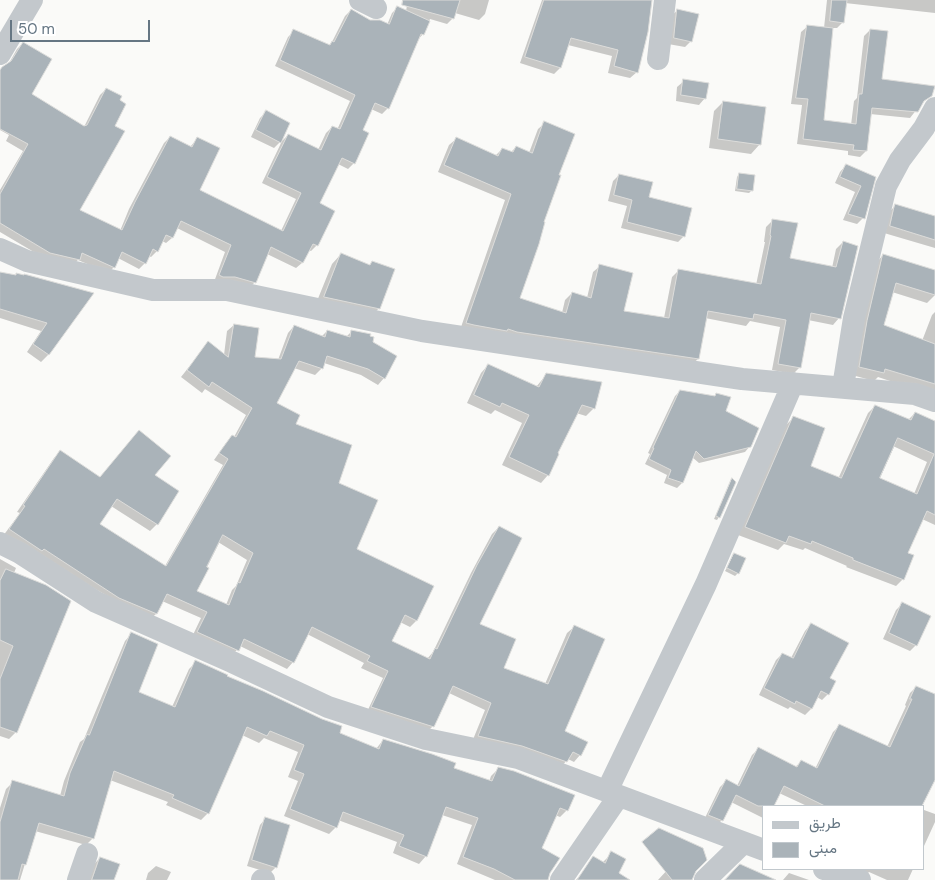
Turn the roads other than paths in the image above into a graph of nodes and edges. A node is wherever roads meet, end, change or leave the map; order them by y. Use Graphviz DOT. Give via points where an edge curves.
graph roads {
  1 [pos="32,0"];
  2 [pos="665,0"];
  3 [pos="0,54"];
  4 [pos="658,60"];
  5 [pos="935,108"];
  6 [pos="0,249"];
  7 [pos="793,383"];
  8 [pos="842,387"];
  9 [pos="935,401"];
  10 [pos="0,543"];
  11 [pos="613,794"];
  12 [pos="754,846"];
  13 [pos="87,854"];
  14 [pos="827,870"];
  15 [pos="78,880"];
  16 [pos="561,880"];
  17 [pos="706,880"];
  18 [pos="860,880"];
  1 -- 3 [label="street"];
  2 -- 4 [label="street"];
  5 -- 8 [label="street" via="886,186 854,318"];
  6 -- 7 [label="street" via="28,261 153,290 227,290 422,331 742,379"];
  7 -- 8 [label="street"];
  7 -- 11 [label="street"];
  8 -- 9 [label="street" via="915,394"];
  10 -- 11 [label="street" via="96,602 328,707 426,738 518,758"];
  11 -- 12 [label="street"];
  11 -- 16 [label="street"];
  12 -- 17 [label="street"];
  13 -- 15 [label="street"];
  14 -- 18 [label="street"];
}
